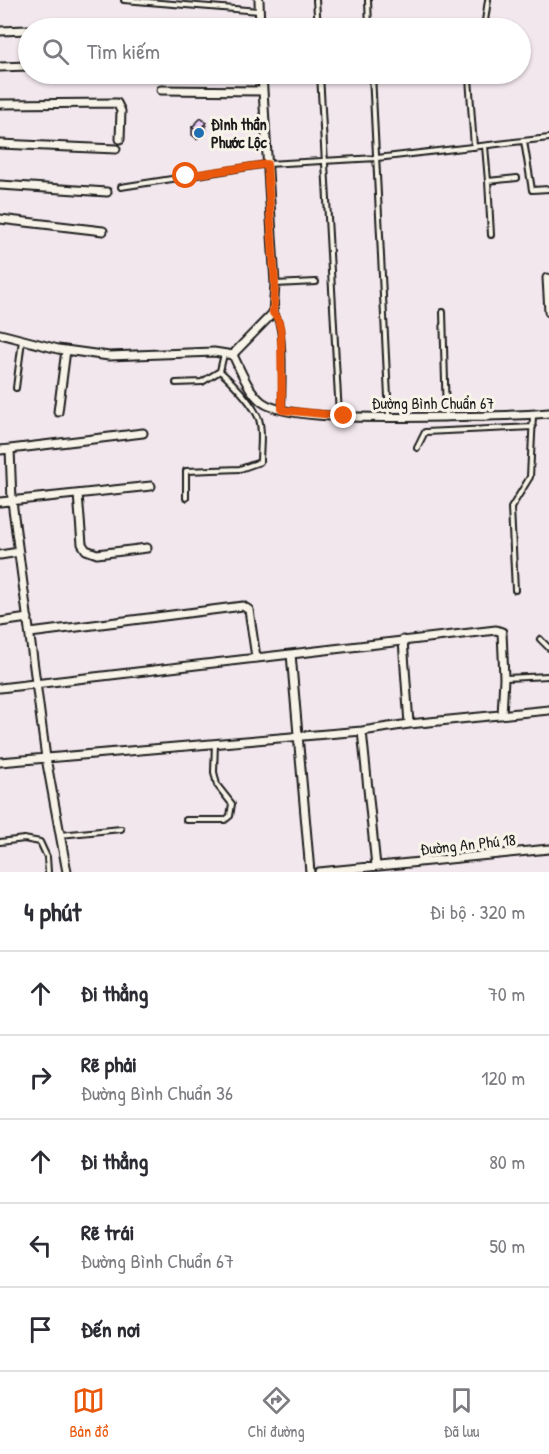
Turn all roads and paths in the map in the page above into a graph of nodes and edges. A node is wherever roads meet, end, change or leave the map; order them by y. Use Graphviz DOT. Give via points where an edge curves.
graph roads {
  1 [pos="124,0"];
  2 [pos="259,0"];
  3 [pos="316,0"];
  4 [pos="368,0"];
  5 [pos="488,0"];
  6 [pos="259,11"];
  7 [pos="259,18"];
  8 [pos="317,18"];
  9 [pos="369,18"];
  10 [pos="485,18"];
  11 [pos="18,30"];
  12 [pos="0,31"];
  13 [pos="18,66"];
  14 [pos="0,67"];
  15 [pos="263,84"];
  16 [pos="321,84"];
  17 [pos="373,84"];
  18 [pos="469,84"];
  19 [pos="161,90"];
  20 [pos="263,91"];
  21 [pos="0,104"];
  22 [pos="549,138"];
  23 [pos="120,139"];
  24 [pos="524,141"];
  25 [pos="0,144"];
  26 [pos="485,146"];
  27 [pos="474,147"];
  28 [pos="116,149"];
  29 [pos="377,158"];
  30 [pos="325,161"];
  31 [pos="267,164"];
  32 [pos="517,178"];
  33 [pos="488,181"];
  34 [pos="0,185"];
  35 [pos="121,187"];
  36 [pos="549,189"];
  37 [pos="107,192"];
  38 [pos="0,219"];
  39 [pos="103,231"];
  40 [pos="491,235"];
  41 [pos="547,278"];
  42 [pos="316,282"];
  43 [pos="275,284"];
  44 [pos="443,312"];
  45 [pos="549,312"];
  46 [pos="273,313"];
  47 [pos="0,334"];
  48 [pos="22,340"];
  49 [pos="66,350"];
  50 [pos="224,353"];
  51 [pos="233,356"];
  52 [pos="220,371"];
  53 [pos="176,383"];
  54 [pos="16,388"];
  55 [pos="282,410"];
  56 [pos="58,412"];
  57 [pos="549,413"];
  58 [pos="534,414"];
  59 [pos="339,416"];
  60 [pos="446,416"];
  61 [pos="389,418"];
  62 [pos="533,427"];
  63 [pos="143,433"];
  64 [pos="417,448"];
  65 [pos="10,449"];
  66 [pos="0,450"];
  67 [pos="151,486"];
  68 [pos="78,494"];
  69 [pos="186,498"];
  70 [pos="12,501"];
  71 [pos="0,502"];
  72 [pos="147,548"];
  73 [pos="19,552"];
  74 [pos="0,555"];
  75 [pos="515,590"];
  76 [pos="28,618"];
  77 [pos="0,622"];
  78 [pos="30,633"];
  79 [pos="540,639"];
  80 [pos="403,640"];
  81 [pos="549,648"];
  82 [pos="291,654"];
  83 [pos="256,657"];
  84 [pos="549,676"];
  85 [pos="504,678"];
  86 [pos="36,683"];
  87 [pos="0,688"];
  88 [pos="549,710"];
  89 [pos="502,715"];
  90 [pos="409,724"];
  91 [pos="362,731"];
  92 [pos="299,736"];
  93 [pos="215,743"];
  94 [pos="46,758"];
  95 [pos="0,762"];
  96 [pos="186,820"];
  97 [pos="121,829"];
  98 [pos="60,835"];
  99 [pos="0,842"];
  100 [pos="549,849"];
  101 [pos="376,866"];
  102 [pos="48,872"];
  103 [pos="67,872"];
  104 [pos="310,872"];
  105 [pos="319,872"];
  1 -- 6 [label="lane"];
  2 -- 6 [label="street"];
  3 -- 8 [label="lane"];
  4 -- 9 [label="lane"];
  5 -- 10 [label="lane"];
  6 -- 7 [label="street"];
  11 -- 12 [label="street"];
  13 -- 14 [label="street"];
  15 -- 20 [label="street"];
  16 -- 30 [label="lane"];
  17 -- 29 [label="lane"];
  18 -- 27 [label="lane"];
  19 -- 20 [label="street"];
  20 -- 31 [label="street"];
  21 -- 23 [label="street" via="117,103 121,111"];
  22 -- 24 [label="lane"];
  24 -- 26 [label="lane"];
  24 -- 36 [label="lane" via="532,190"];
  25 -- 28 [label="street"];
  26 -- 27 [label="lane"];
  26 -- 33 [label="lane"];
  27 -- 29 [label="lane"];
  29 -- 30 [label="lane"];
  29 -- 61 [label="lane"];
  30 -- 31 [label="lane"];
  30 -- 59 [label="lane"];
  31 -- 35 [label="lane"];
  31 -- 43 [label="street"];
  32 -- 33 [label="lane"];
  33 -- 40 [label="lane"];
  34 -- 37 [label="street"];
  38 -- 39 [label="street"];
  41 -- 45 [label="street"];
  42 -- 43 [label="lane"];
  43 -- 46 [label="street"];
  44 -- 60 [label="lane"];
  46 -- 51 [label="street"];
  46 -- 55 [label="lane" via="281,331"];
  47 -- 48 [label="street"];
  48 -- 49 [label="street"];
  48 -- 54 [label="lane"];
  49 -- 50 [label="street" via="109,356"];
  49 -- 56 [label="street"];
  50 -- 51 [label="street"];
  50 -- 52 [label="lane"];
  51 -- 55 [label="street" via="261,401"];
  52 -- 53 [label="lane" via="202,382"];
  52 -- 69 [label="lane" via="258,418 260,462 240,469 186,471"];
  55 -- 59 [label="street, Đường Bình Chuẩn 67"];
  57 -- 58 [label="street, Đường Bình Chuẩn 67"];
  58 -- 60 [label="street, Đường Bình Chuẩn 67"];
  58 -- 62 [label="lane"];
  59 -- 61 [label="street, Đường Bình Chuẩn 67"];
  60 -- 61 [label="street, Đường Bình Chuẩn 67"];
  62 -- 64 [label="lane" via="425,432"];
  62 -- 75 [label="lane" via="530,477 511,508"];
  63 -- 65 [label="street"];
  65 -- 66 [label="street"];
  65 -- 70 [label="street"];
  67 -- 68 [label="street"];
  68 -- 70 [label="street"];
  68 -- 72 [label="street" via="82,544 86,550 97,554"];
  70 -- 71 [label="street"];
  70 -- 73 [label="street"];
  73 -- 74 [label="street"];
  73 -- 76 [label="street"];
  76 -- 77 [label="street"];
  76 -- 78 [label="street"];
  78 -- 83 [label="street" via="243,606 249,610"];
  78 -- 86 [label="street"];
  79 -- 81 [label="lane"];
  80 -- 82 [label="street"];
  80 -- 85 [label="street" via="502,632"];
  80 -- 90 [label="street"];
  82 -- 83 [label="street"];
  82 -- 92 [label="street"];
  83 -- 86 [label="street"];
  84 -- 85 [label="lane"];
  85 -- 89 [label="street"];
  86 -- 87 [label="street"];
  86 -- 94 [label="street"];
  88 -- 89 [label="street"];
  89 -- 90 [label="street"];
  90 -- 91 [label="street"];
  91 -- 92 [label="street"];
  91 -- 101 [label="street"];
  92 -- 93 [label="street"];
  92 -- 104 [label="street"];
  93 -- 94 [label="street"];
  93 -- 96 [label="lane" via="213,772 217,785 232,804 230,816 225,820"];
  94 -- 95 [label="street"];
  94 -- 98 [label="street"];
  97 -- 98 [label="lane"];
  98 -- 103 [label="street"];
  99 -- 102 [label="lane" via="40,842 47,856"];
  100 -- 101 [label="street, Đường An Phú 18"];
  101 -- 105 [label="street, Đường An Phú 18"];
}
